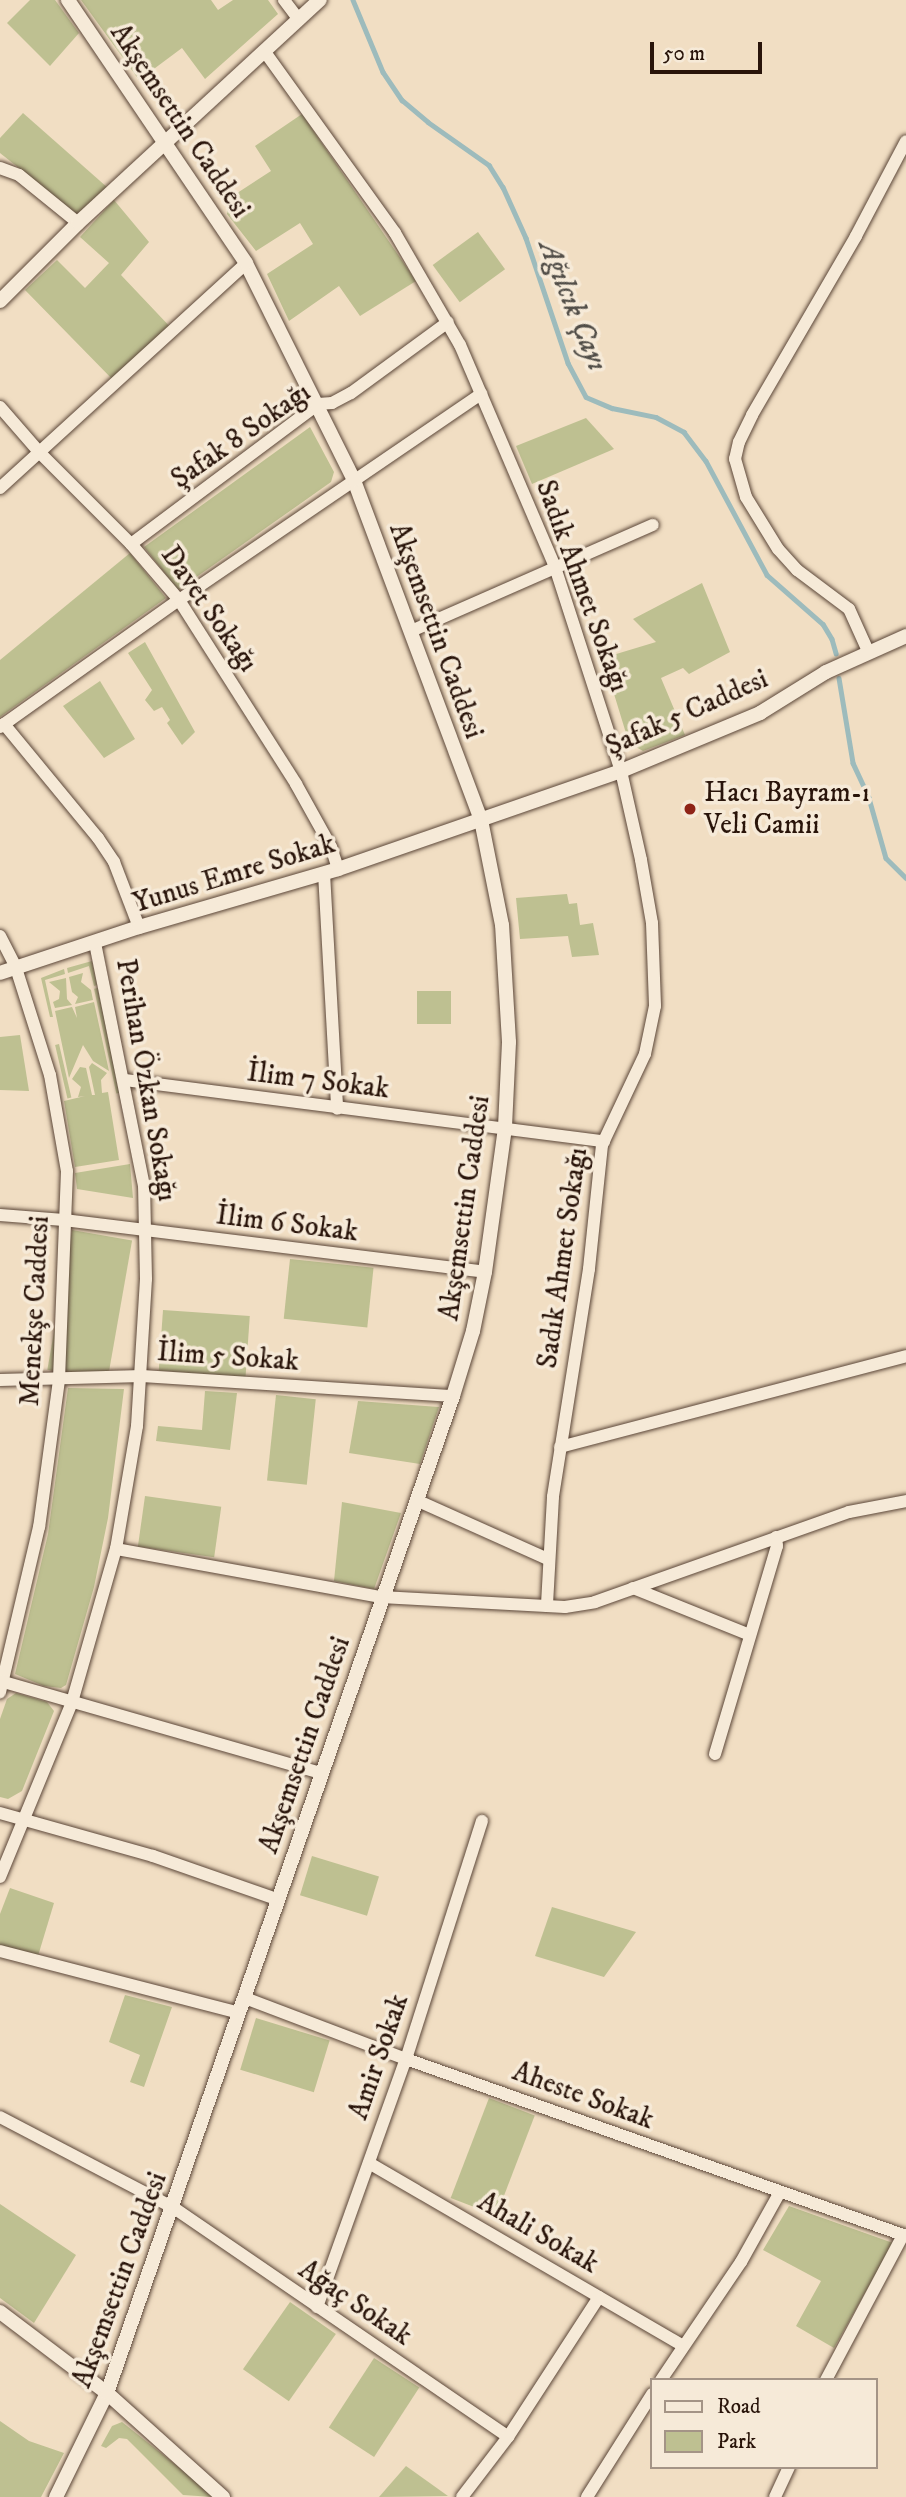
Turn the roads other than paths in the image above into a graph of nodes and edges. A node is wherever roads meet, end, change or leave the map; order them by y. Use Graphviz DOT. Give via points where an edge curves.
graph roads {
  1 [pos="68,0"];
  2 [pos="284,0"];
  3 [pos="320,0"];
  4 [pos="299,20"];
  5 [pos="265,52"];
  6 [pos="166,141"];
  7 [pos="906,141"];
  8 [pos="0,168"];
  9 [pos="78,223"];
  10 [pos="246,263"];
  11 [pos="0,301"];
  12 [pos="448,322"];
  13 [pos="481,394"];
  14 [pos="318,404"];
  15 [pos="0,407"];
  16 [pos="40,453"];
  17 [pos="354,480"];
  18 [pos="0,488"];
  19 [pos="653,525"];
  20 [pos="131,544"];
  21 [pos="555,566"];
  22 [pos="179,600"];
  23 [pos="411,631"];
  24 [pos="905,640"];
  25 [pos="868,651"];
  26 [pos="2,726"];
  27 [pos="621,771"];
  28 [pos="481,820"];
  29 [pos="331,871"];
  30 [pos="139,927"];
  31 [pos="0,936"];
  32 [pos="95,942"];
  33 [pos="16,968"];
  34 [pos="0,973"];
  35 [pos="125,1080"];
  36 [pos="337,1109"];
  37 [pos="505,1127"];
  38 [pos="604,1141"];
  39 [pos="0,1215"];
  40 [pos="64,1220"];
  41 [pos="147,1232"];
  42 [pos="485,1272"];
  43 [pos="906,1356"];
  44 [pos="142,1376"];
  45 [pos="0,1380"];
  46 [pos="60,1380"];
  47 [pos="453,1396"];
  48 [pos="560,1447"];
  49 [pos="416,1500"];
  50 [pos="906,1501"];
  51 [pos="776,1537"];
  52 [pos="116,1549"];
  53 [pos="548,1559"];
  54 [pos="633,1588"];
  55 [pos="381,1597"];
  56 [pos="547,1606"];
  57 [pos="750,1635"];
  58 [pos="1,1685"];
  59 [pos="72,1702"];
  60 [pos="715,1754"];
  61 [pos="321,1773"];
  62 [pos="0,1813"];
  63 [pos="24,1819"];
  64 [pos="482,1821"];
  65 [pos="0,1877"];
  66 [pos="279,1900"];
  67 [pos="0,1951"];
  68 [pos="244,1998"];
  69 [pos="239,2013"];
  70 [pos="406,2059"];
  71 [pos="0,2118"];
  72 [pos="369,2163"];
  73 [pos="780,2192"];
  74 [pos="174,2208"];
  75 [pos="904,2235"];
  76 [pos="599,2297"];
  77 [pos="317,2307"];
  78 [pos="0,2312"];
  79 [pos="682,2346"];
  80 [pos="662,2378"];
  81 [pos="827,2378"];
  82 [pos="107,2393"];
  83 [pos="650,2397"];
  84 [pos="509,2437"];
  85 [pos="788,2469"];
  86 [pos="56,2497"];
  87 [pos="223,2497"];
  88 [pos="464,2497"];
  89 [pos="587,2497"];
  90 [pos="775,2497"];
  1 -- 6 [label="street, Akşemsettin Caddesi"];
  2 -- 4 [label="street"];
  3 -- 4 [label="street"];
  4 -- 5 [label="street"];
  5 -- 6 [label="street"];
  5 -- 12 [label="street, Sadık Ahmet Sokağı" via="395,233"];
  6 -- 9 [label="street"];
  6 -- 10 [label="street, Akşemsettin Caddesi"];
  7 -- 25 [label="street" via="752,415 734,459 746,497 778,549 797,570 849,609"];
  8 -- 9 [label="street" via="19,175"];
  9 -- 11 [label="street"];
  10 -- 14 [label="street, Akşemsettin Caddesi"];
  10 -- 16 [label="street"];
  12 -- 13 [label="street, Sadık Ahmet Sokağı"];
  12 -- 14 [label="street, Şafak 8 Sokağı" via="351,393"];
  13 -- 17 [label="street"];
  13 -- 21 [label="street, Sadık Ahmet Sokağı"];
  14 -- 17 [label="street, Akşemsettin Caddesi"];
  14 -- 20 [label="street, Şafak 8 Sokağı"];
  15 -- 16 [label="street, Davet Sokağı"];
  16 -- 18 [label="street"];
  16 -- 20 [label="street, Davet Sokağı"];
  17 -- 22 [label="street"];
  17 -- 23 [label="street, Akşemsettin Caddesi"];
  19 -- 21 [label="street"];
  20 -- 22 [label="street, Davet Sokağı"];
  21 -- 23 [label="street"];
  21 -- 27 [label="street, Sadık Ahmet Sokağı"];
  22 -- 26 [label="street"];
  22 -- 29 [label="street, Davet Sokağı" via="296,784 331,847"];
  23 -- 28 [label="street, Akşemsettin Caddesi"];
  24 -- 25 [label="street, Şafak 5 Caddesi"];
  25 -- 27 [label="street, Şafak 5 Caddesi" via="826,671 760,713"];
  26 -- 30 [label="street" via="98,838 114,862"];
  27 -- 28 [label="street, Şafak 5 Caddesi"];
  27 -- 38 [label="street, Sadık Ahmet Sokağı" via="652,923 655,1006 645,1054"];
  28 -- 29 [label="street, Yunus Emre Sokak"];
  28 -- 37 [label="street, Akşemsettin Caddesi" via="502,925 507,986"];
  29 -- 30 [label="street, Yunus Emre Sokak"];
  29 -- 36 [label="street, Davet Sokağı"];
  30 -- 32 [label="street, Yunus Emre Sokak"];
  31 -- 33 [label="street, Menekşe Caddesi"];
  32 -- 33 [label="street, Yunus Emre Sokak"];
  32 -- 35 [label="street, Perihan Özkan Sokağı"];
  33 -- 34 [label="street, Yunus Emre Sokak"];
  33 -- 40 [label="street, Menekşe Caddesi" via="59,1116 67,1171"];
  35 -- 36 [label="street, İlim 7 Sokak"];
  35 -- 41 [label="street, Perihan Özkan Sokağı" via="144,1186"];
  36 -- 37 [label="street, İlim 7 Sokak"];
  37 -- 38 [label="street, İlim 7 Sokak"];
  37 -- 42 [label="street, Akşemsettin Caddesi"];
  38 -- 48 [label="street, Sadık Ahmet Sokağı"];
  39 -- 40 [label="street, İlim 6 Sokak"];
  40 -- 41 [label="street, İlim 6 Sokak"];
  40 -- 46 [label="street, Menekşe Caddesi"];
  41 -- 42 [label="street, İlim 6 Sokak"];
  41 -- 44 [label="street, Perihan Özkan Sokağı"];
  42 -- 47 [label="street, Akşemsettin Caddesi"];
  43 -- 48 [label="street"];
  44 -- 46 [label="street, İlim 5 Sokak"];
  44 -- 47 [label="street, İlim 5 Sokak"];
  44 -- 52 [label="street, Perihan Özkan Sokağı"];
  45 -- 46 [label="street, İlim 5 Sokak"];
  46 -- 58 [label="street, Menekşe Caddesi" via="39,1527"];
  47 -- 49 [label="street, Akşemsettin Caddesi"];
  48 -- 53 [label="street, Sadık Ahmet Sokağı"];
  49 -- 53 [label="street"];
  49 -- 55 [label="street, Akşemsettin Caddesi"];
  50 -- 51 [label="street" via="849,1512"];
  51 -- 54 [label="street"];
  51 -- 57 [label="street"];
  52 -- 55 [label="street"];
  52 -- 59 [label="street, Perihan Özkan Sokağı"];
  53 -- 56 [label="street, Sadık Ahmet Sokağı"];
  54 -- 56 [label="street" via="595,1602"];
  54 -- 57 [label="street"];
  55 -- 56 [label="street"];
  55 -- 61 [label="street, Akşemsettin Caddesi"];
  57 -- 60 [label="street"];
  58 -- 59 [label="street"];
  59 -- 61 [label="street"];
  59 -- 63 [label="street, Perihan Özkan Sokağı"];
  61 -- 66 [label="street, Akşemsettin Caddesi"];
  62 -- 63 [label="street"];
  63 -- 65 [label="street, Perihan Özkan Sokağı"];
  63 -- 66 [label="street" via="153,1856"];
  64 -- 70 [label="street, Amir Sokak"];
  66 -- 68 [label="street, Akşemsettin Caddesi"];
  67 -- 69 [label="street"];
  68 -- 69 [label="street, Akşemsettin Caddesi"];
  68 -- 70 [label="street, Aheste Sokak"];
  69 -- 74 [label="street, Akşemsettin Caddesi"];
  70 -- 72 [label="street, Amir Sokak"];
  70 -- 73 [label="street, Aheste Sokak"];
  71 -- 74 [label="street, Ağaç Sokak"];
  72 -- 76 [label="street, Ahali Sokak"];
  72 -- 77 [label="street, Amir Sokak"];
  73 -- 75 [label="street, Aheste Sokak"];
  73 -- 79 [label="street" via="741,2263"];
  74 -- 77 [label="street, Ağaç Sokak"];
  74 -- 82 [label="street, Akşemsettin Caddesi"];
  75 -- 81 [label="street"];
  76 -- 79 [label="street, Ahali Sokak"];
  76 -- 84 [label="street"];
  77 -- 84 [label="street, Ağaç Sokak"];
  78 -- 82 [label="street"];
  79 -- 80 [label="street"];
  82 -- 86 [label="street, Akşemsettin Caddesi"];
  82 -- 87 [label="street"];
  83 -- 89 [label="street"];
  84 -- 88 [label="street"];
  85 -- 90 [label="street"];
}
